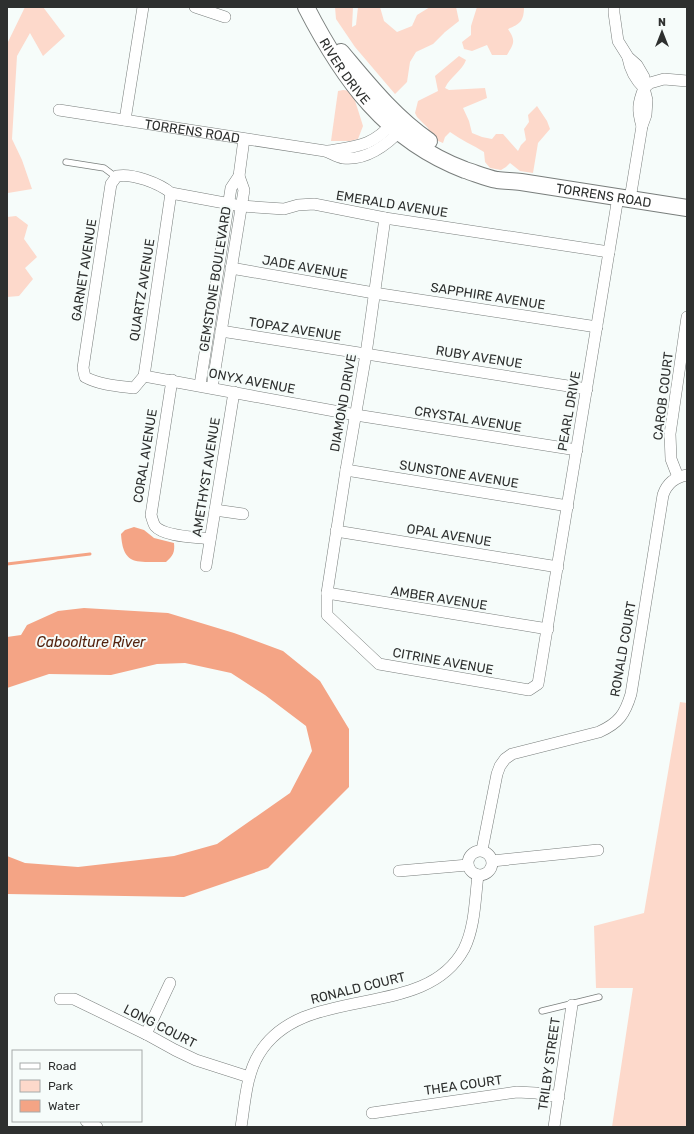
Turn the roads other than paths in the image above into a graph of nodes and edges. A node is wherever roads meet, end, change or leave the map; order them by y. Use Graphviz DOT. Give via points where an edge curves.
graph roads {
  1 [pos="143,7"];
  2 [pos="195,7"];
  3 [pos="614,7"];
  4 [pos="307,9"];
  5 [pos="225,17"];
  6 [pos="687,81"];
  7 [pos="644,88"];
  8 [pos="59,110"];
  9 [pos="125,120"];
  10 [pos="399,125"];
  11 [pos="244,139"];
  12 [pos="66,162"];
  13 [pos="239,176"];
  14 [pos="116,177"];
  15 [pos="171,193"];
  16 [pos="624,198"];
  17 [pos="228,203"];
  18 [pos="241,206"];
  19 [pos="687,208"];
  20 [pos="384,218"];
  21 [pos="609,252"];
  22 [pos="231,268"];
  23 [pos="374,293"];
  24 [pos="687,317"];
  25 [pos="597,327"];
  26 [pos="221,331"];
  27 [pos="366,354"];
  28 [pos="144,376"];
  29 [pos="172,380"];
  30 [pos="200,385"];
  31 [pos="212,388"];
  32 [pos="587,388"];
  33 [pos="234,392"];
  34 [pos="356,415"];
  35 [pos="576,450"];
  36 [pos="346,470"];
  37 [pos="682,476"];
  38 [pos="568,506"];
  39 [pos="215,510"];
  40 [pos="243,514"];
  41 [pos="336,531"];
  42 [pos="210,539"];
  43 [pos="206,566"];
  44 [pos="558,567"];
  45 [pos="327,593"];
  46 [pos="548,629"];
  47 [pos="482,850"];
  48 [pos="598,850"];
  49 [pos="492,862"];
  50 [pos="468,865"];
  51 [pos="399,871"];
  52 [pos="478,875"];
  53 [pos="170,983"];
  54 [pos="599,997"];
  55 [pos="60,999"];
  56 [pos="572,1004"];
  57 [pos="542,1011"];
  58 [pos="146,1034"];
  59 [pos="249,1077"];
  60 [pos="559,1097"];
  61 [pos="372,1113"];
  62 [pos="88,1122"];
  63 [pos="97,1127"];
  64 [pos="241,1127"];
  65 [pos="554,1127"];
  1 -- 9 [label="street"];
  2 -- 5 [label="street"];
  3 -- 7 [label="street" via="618,41 628,57 630,69"];
  4 -- 10 [label="main road, RIVER DRIVE"];
  6 -- 7 [label="street" via="674,81 652,89"];
  7 -- 16 [label="street, PEARL DRIVE" via="638,107 642,126"];
  8 -- 9 [label="street, TORRENS ROAD"];
  9 -- 11 [label="street, TORRENS ROAD"];
  10 -- 11 [label="street, TORRENS ROAD" via="382,147 363,155 343,158 325,151"];
  10 -- 16 [label="main road, TORRENS ROAD" via="430,153 456,166 497,180"];
  11 -- 13 [label="street, GEMSTONE BOULEVARD"];
  12 -- 14 [label="lane" via="104,168"];
  13 -- 17 [label="street, GEMSTONE BOULEVARD" via="230,188"];
  13 -- 18 [label="street, GEMSTONE BOULEVARD" via="244,190"];
  14 -- 15 [label="street" via="125,174 162,186"];
  14 -- 28 [label="street, GARNET AVENUE" via="111,184 83,368 85,377 107,385 134,388"];
  15 -- 17 [label="street, EMERALD AVENUE"];
  15 -- 28 [label="street, QUARTZ AVENUE"];
  16 -- 19 [label="main road, TORRENS ROAD"];
  16 -- 21 [label="street, PEARL DRIVE"];
  17 -- 18 [label="street, EMERALD AVENUE"];
  17 -- 30 [label="street, GEMSTONE BOULEVARD"];
  18 -- 20 [label="street, EMERALD AVENUE" via="284,208 314,204"];
  18 -- 22 [label="street, GEMSTONE BOULEVARD"];
  20 -- 21 [label="street, EMERALD AVENUE"];
  20 -- 23 [label="street, DIAMOND DRIVE"];
  21 -- 25 [label="street, PEARL DRIVE"];
  22 -- 23 [label="street, JADE AVENUE"];
  22 -- 26 [label="street, GEMSTONE BOULEVARD"];
  23 -- 25 [label="street, SAPPHIRE AVENUE"];
  23 -- 27 [label="street, DIAMOND DRIVE"];
  24 -- 37 [label="street, CAROB COURT" via="670,434 671,459"];
  25 -- 32 [label="street, PEARL DRIVE"];
  26 -- 27 [label="street, TOPAZ AVENUE"];
  26 -- 31 [label="street, GEMSTONE BOULEVARD"];
  27 -- 32 [label="street, RUBY AVENUE"];
  27 -- 34 [label="street, DIAMOND DRIVE"];
  28 -- 29 [label="street, ONYX AVENUE"];
  29 -- 30 [label="street, ONYX AVENUE"];
  29 -- 42 [label="street, CORAL AVENUE" via="151,515 156,527 164,532"];
  30 -- 31 [label="street, ONYX AVENUE"];
  31 -- 33 [label="street, ONYX AVENUE"];
  32 -- 35 [label="street, PEARL DRIVE"];
  33 -- 34 [label="street, ONYX AVENUE"];
  33 -- 39 [label="street, AMETHYST AVENUE"];
  34 -- 35 [label="street, CRYSTAL AVENUE"];
  34 -- 36 [label="street, DIAMOND DRIVE"];
  35 -- 38 [label="street, PEARL DRIVE"];
  36 -- 38 [label="street, SUNSTONE AVENUE"];
  36 -- 41 [label="street, DIAMOND DRIVE"];
  37 -- 47 [label="street, RONALD COURT" via="666,488 664,495 628,705 611,727 600,732 518,752 505,759 497,774"];
  38 -- 44 [label="street, PEARL DRIVE"];
  39 -- 40 [label="street"];
  39 -- 42 [label="street, AMETHYST AVENUE"];
  41 -- 44 [label="street, OPAL AVENUE"];
  41 -- 45 [label="street, DIAMOND DRIVE"];
  42 -- 43 [label="street, AMETHYST AVENUE"];
  44 -- 46 [label="street, PEARL DRIVE"];
  45 -- 46 [label="street, AMBER AVENUE"];
  45 -- 46 [label="street, CITRINE AVENUE" via="327,615 379,664 529,690 538,684"];
  47 -- 49 [label="street" via="489,854"];
  47 -- 50 [label="street" via="470,855"];
  48 -- 49 [label="street"];
  49 -- 52 [label="street" via="488,872"];
  50 -- 51 [label="street"];
  50 -- 52 [label="street" via="470,870"];
  52 -- 59 [label="street, RONALD COURT" via="468,938 462,952 450,967 432,981 409,990 312,1013 298,1019 272,1037 258,1054"];
  53 -- 58 [label="street"];
  54 -- 56 [label="lane"];
  55 -- 58 [label="street, LONG COURT" via="74,999"];
  56 -- 57 [label="lane"];
  56 -- 60 [label="street, TRILBY STREET"];
  58 -- 59 [label="street, LONG COURT" via="196,1060"];
  59 -- 64 [label="street, RONALD COURT"];
  60 -- 61 [label="street, THEA COURT" via="517,1092"];
  60 -- 65 [label="street, TRILBY STREET"];
  62 -- 63 [label="street"];
}
